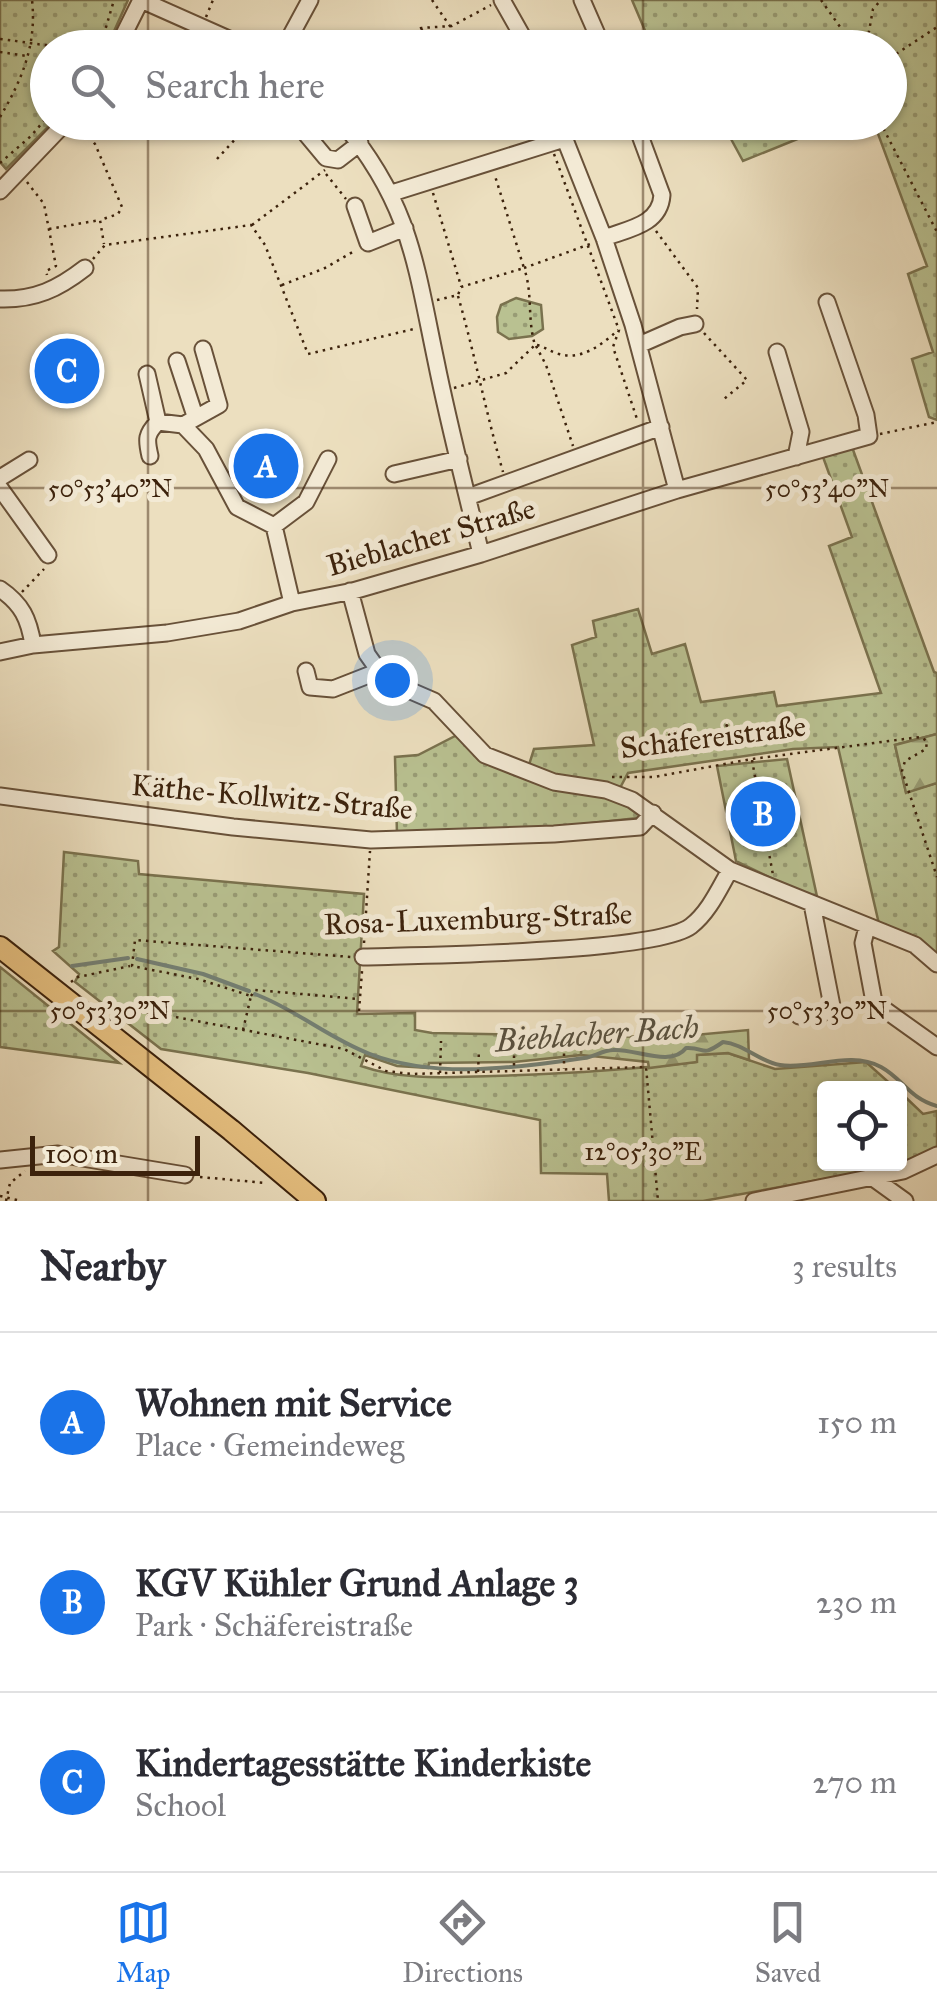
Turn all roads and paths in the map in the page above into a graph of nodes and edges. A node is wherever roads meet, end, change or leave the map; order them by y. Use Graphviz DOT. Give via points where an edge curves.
graph roads {
  1 [pos="32,0"];
  2 [pos="114,0"];
  3 [pos="142,0"];
  4 [pos="213,0"];
  5 [pos="310,0"];
  6 [pos="432,0"];
  7 [pos="500,0"];
  8 [pos="582,0"];
  9 [pos="821,0"];
  10 [pos="881,0"];
  11 [pos="202,26"];
  12 [pos="452,26"];
  13 [pos="937,27"];
  14 [pos="421,28"];
  15 [pos="32,30"];
  16 [pos="105,30"];
  17 [pos="126,30"];
  18 [pos="211,30"];
  19 [pos="294,30"];
  20 [pos="418,30"];
  21 [pos="454,30"];
  22 [pos="518,30"];
  23 [pos="595,30"];
  24 [pos="842,30"];
  25 [pos="870,30"];
  26 [pos="0,39"];
  27 [pos="30,42"];
  28 [pos="907,47"];
  29 [pos="30,49"];
  30 [pos="0,52"];
  31 [pos="28,56"];
  32 [pos="0,117"];
  33 [pos="30,137"];
  34 [pos="50,140"];
  35 [pos="91,140"];
  36 [pos="234,140"];
  37 [pos="309,140"];
  38 [pos="357,140"];
  39 [pos="545,140"];
  40 [pos="558,140"];
  41 [pos="559,140"];
  42 [pos="641,140"];
  43 [pos="889,140"];
  44 [pos="360,144"];
  45 [pos="216,159"];
  46 [pos="491,162"];
  47 [pos="0,163"];
  48 [pos="327,166"];
  49 [pos="19,174"];
  50 [pos="429,182"];
  51 [pos="0,190"];
  52 [pos="392,194"];
  53 [pos="355,206"];
  54 [pos="100,220"];
  55 [pos="251,225"];
  56 [pos="405,228"];
  57 [pos="49,229"];
  58 [pos="937,232"];
  59 [pos="604,238"];
  60 [pos="368,243"];
  61 [pos="104,245"];
  62 [pos="587,245"];
  63 [pos="56,266"];
  64 [pos="86,268"];
  65 [pos="524,268"];
  66 [pos="281,286"];
  67 [pos="461,287"];
  68 [pos="458,295"];
  69 [pos="0,299"];
  70 [pos="827,302"];
  71 [pos="426,303"];
  72 [pos="695,324"];
  73 [pos="430,325"];
  74 [pos="619,330"];
  75 [pos="535,344"];
  76 [pos="639,346"];
  77 [pos="203,349"];
  78 [pos="777,352"];
  79 [pos="177,362"];
  80 [pos="147,374"];
  81 [pos="482,380"];
  82 [pos="443,392"];
  83 [pos="189,421"];
  84 [pos="158,422"];
  85 [pos="937,422"];
  86 [pos="661,427"];
  87 [pos="642,433"];
  88 [pos="869,436"];
  89 [pos="150,456"];
  90 [pos="576,457"];
  91 [pos="796,457"];
  92 [pos="328,459"];
  93 [pos="459,459"];
  94 [pos="29,460"];
  95 [pos="394,474"];
  96 [pos="0,478"];
  97 [pos="506,484"];
  98 [pos="0,488"];
  99 [pos="676,490"];
  100 [pos="468,497"];
  101 [pos="274,526"];
  102 [pos="481,554"];
  103 [pos="48,555"];
  104 [pos="0,589"];
  105 [pos="350,592"];
  106 [pos="15,599"];
  107 [pos="292,603"];
  108 [pos="34,645"];
  109 [pos="0,652"];
  110 [pos="306,671"];
  111 [pos="379,671"];
  112 [pos="752,759"];
  113 [pos="609,777"];
  114 [pos="0,796"];
  115 [pos="653,814"];
  116 [pos="371,840"];
  117 [pos="730,870"];
  118 [pos="937,878"];
  119 [pos="768,886"];
  120 [pos="812,904"];
  121 [pos="867,927"];
  122 [pos="0,946"];
  123 [pos="363,958"];
  124 [pos="937,964"];
  125 [pos="132,966"];
  126 [pos="57,994"];
  127 [pos="251,996"];
  128 [pos="360,999"];
  129 [pos="359,1011"];
  130 [pos="799,1016"];
  131 [pos="243,1030"];
  132 [pos="112,1036"];
  133 [pos="441,1041"];
  134 [pos="564,1046"];
  135 [pos="937,1047"];
  136 [pos="514,1048"];
  137 [pos="479,1050"];
  138 [pos="564,1067"];
  139 [pos="514,1070"];
  140 [pos="478,1071"];
  141 [pos="440,1072"];
  142 [pos="937,1154"];
  143 [pos="0,1160"];
  144 [pos="37,1167"];
  145 [pos="185,1175"];
  146 [pos="874,1178"];
  147 [pos="275,1184"];
  148 [pos="0,1196"];
  149 [pos="6,1198"];
  150 [pos="20,1201"];
  151 [pos="314,1201"];
  152 [pos="658,1201"];
  153 [pos="754,1201"];
  154 [pos="905,1201"];
  1 -- 15 [label="path"];
  2 -- 16 [label="path"];
  3 -- 11 [label="street"];
  3 -- 17 [label="street"];
  4 -- 11 [label="path"];
  5 -- 19 [label="street"];
  6 -- 12 [label="path"];
  7 -- 12 [label="path"];
  7 -- 22 [label="street"];
  8 -- 23 [label="street"];
  9 -- 24 [label="path"];
  10 -- 25 [label="path"];
  11 -- 18 [label="street"];
  12 -- 14 [label="path"];
  12 -- 21 [label="path"];
  13 -- 28 [label="path"];
  14 -- 20 [label="path"];
  26 -- 27 [label="path"];
  29 -- 31 [label="path"];
  30 -- 31 [label="path"];
  31 -- 32 [label="path"];
  33 -- 47 [label="path"];
  34 -- 49 [label="street"];
  35 -- 54 [label="path" via="122,208"];
  36 -- 45 [label="path"];
  37 -- 48 [label="street"];
  38 -- 44 [label="street"];
  39 -- 46 [label="street"];
  40 -- 62 [label="path"];
  41 -- 59 [label="street"];
  42 -- 59 [label="street" via="662,203 650,222"];
  43 -- 58 [label="path"];
  44 -- 48 [label="street"];
  44 -- 52 [label="street"];
  46 -- 50 [label="street"];
  46 -- 65 [label="path"];
  48 -- 53 [label="path"];
  48 -- 55 [label="path"];
  49 -- 51 [label="street"];
  49 -- 57 [label="path" via="41,197"];
  50 -- 52 [label="street"];
  50 -- 67 [label="path"];
  52 -- 56 [label="street"];
  53 -- 60 [label="street"];
  54 -- 57 [label="path"];
  54 -- 61 [label="path"];
  55 -- 61 [label="path"];
  55 -- 66 [label="path"];
  56 -- 60 [label="street"];
  56 -- 71 [label="street"];
  57 -- 63 [label="path"];
  59 -- 62 [label="path"];
  59 -- 76 [label="street"];
  60 -- 66 [label="path"];
  61 -- 64 [label="path"];
  62 -- 65 [label="path"];
  62 -- 74 [label="path"];
  64 -- 69 [label="street" via="44,295"];
  65 -- 67 [label="path"];
  65 -- 75 [label="path"];
  66 -- 73 [label="path" via="308,354"];
  67 -- 68 [label="path"];
  68 -- 71 [label="path"];
  68 -- 81 [label="path"];
  70 -- 88 [label="street"];
  71 -- 73 [label="street"];
  72 -- 76 [label="street"];
  73 -- 82 [label="street"];
  74 -- 75 [label="path" via="573,356"];
  74 -- 87 [label="path" via="613,348"];
  75 -- 81 [label="path" via="506,373"];
  75 -- 90 [label="path"];
  76 -- 86 [label="street"];
  77 -- 83 [label="street" via="219,404"];
  78 -- 91 [label="street" via="801,432"];
  79 -- 83 [label="street"];
  80 -- 84 [label="street"];
  81 -- 82 [label="path"];
  81 -- 97 [label="path"];
  82 -- 93 [label="street"];
  83 -- 84 [label="street"];
  83 -- 101 [label="street" via="237,507"];
  84 -- 89 [label="street" via="146,440"];
  85 -- 88 [label="path"];
  86 -- 87 [label="street"];
  86 -- 99 [label="street"];
  87 -- 90 [label="street"];
  88 -- 91 [label="street, Bieblacher Straße"];
  90 -- 97 [label="street"];
  91 -- 99 [label="street, Bieblacher Straße"];
  92 -- 101 [label="street" via="306,502"];
  93 -- 95 [label="street"];
  93 -- 100 [label="street"];
  94 -- 96 [label="street"];
  97 -- 100 [label="street"];
  98 -- 103 [label="street"];
  99 -- 102 [label="street, Bieblacher Straße"];
  100 -- 102 [label="street"];
  101 -- 107 [label="street"];
  102 -- 105 [label="street, Bieblacher Straße"];
  103 -- 106 [label="path" via="50,564"];
  104 -- 106 [label="street"];
  105 -- 107 [label="street, Bieblacher Straße"];
  105 -- 111 [label="street" via="367,654"];
  106 -- 108 [label="street"];
  107 -- 108 [label="street, Bieblacher Straße" via="239,621 166,633"];
  108 -- 109 [label="street, Bieblacher Straße"];
  110 -- 111 [label="street" via="310,687 333,689"];
  111 -- 115 [label="street, Schäfereistraße" via="434,701 486,755 554,782 606,790"];
  112 -- 113 [label="path, Schäfereistraße" via="654,777"];
  112 -- 118 [label="path, Schäfereistraße" via="914,735 927,741 902,771"];
  112 -- 119 [label="path" via="774,873"];
  114 -- 116 [label="street, Käthe-Kollwitz-Straße"];
  115 -- 116 [label="street, Käthe-Kollwitz-Straße" via="640,828"];
  115 -- 117 [label="street, Schäfereistraße"];
  116 -- 123 [label="path"];
  117 -- 119 [label="street, Schäfereistraße"];
  117 -- 123 [label="street, Rosa-Luxemburg-Straße" via="688,929 649,940"];
  119 -- 120 [label="street, Schäfereistraße"];
  120 -- 121 [label="street, Schäfereistraße"];
  120 -- 130 [label="street" via="834,1011"];
  121 -- 124 [label="street, Schäfereistraße" via="915,945"];
  121 -- 135 [label="street" via="863,943 874,1002"];
  122 -- 126 [label="main road"];
  123 -- 125 [label="path, Rosa-Luxemburg-Straße" via="135,940"];
  123 -- 128 [label="path"];
  125 -- 126 [label="path" via="78,977"];
  125 -- 127 [label="path"];
  126 -- 132 [label="main road"];
  127 -- 128 [label="path" via="255,990"];
  127 -- 131 [label="path"];
  128 -- 129 [label="path"];
  131 -- 132 [label="path" via="141,1012 130,1014"];
  131 -- 141 [label="path" via="344,1049 386,1071"];
  132 -- 151 [label="main road"];
  133 -- 141 [label="path"];
  134 -- 138 [label="path"];
  136 -- 139 [label="path"];
  137 -- 140 [label="path"];
  138 -- 139 [label="path"];
  138 -- 152 [label="path" via="646,1067"];
  139 -- 140 [label="path"];
  140 -- 141 [label="path"];
  142 -- 146 [label="street"];
  143 -- 145 [label="street" via="58,1154"];
  144 -- 149 [label="path" via="17,1175"];
  145 -- 147 [label="path"];
  146 -- 153 [label="street"];
  146 -- 154 [label="street"];
  148 -- 149 [label="path"];
  149 -- 150 [label="path"];
}
